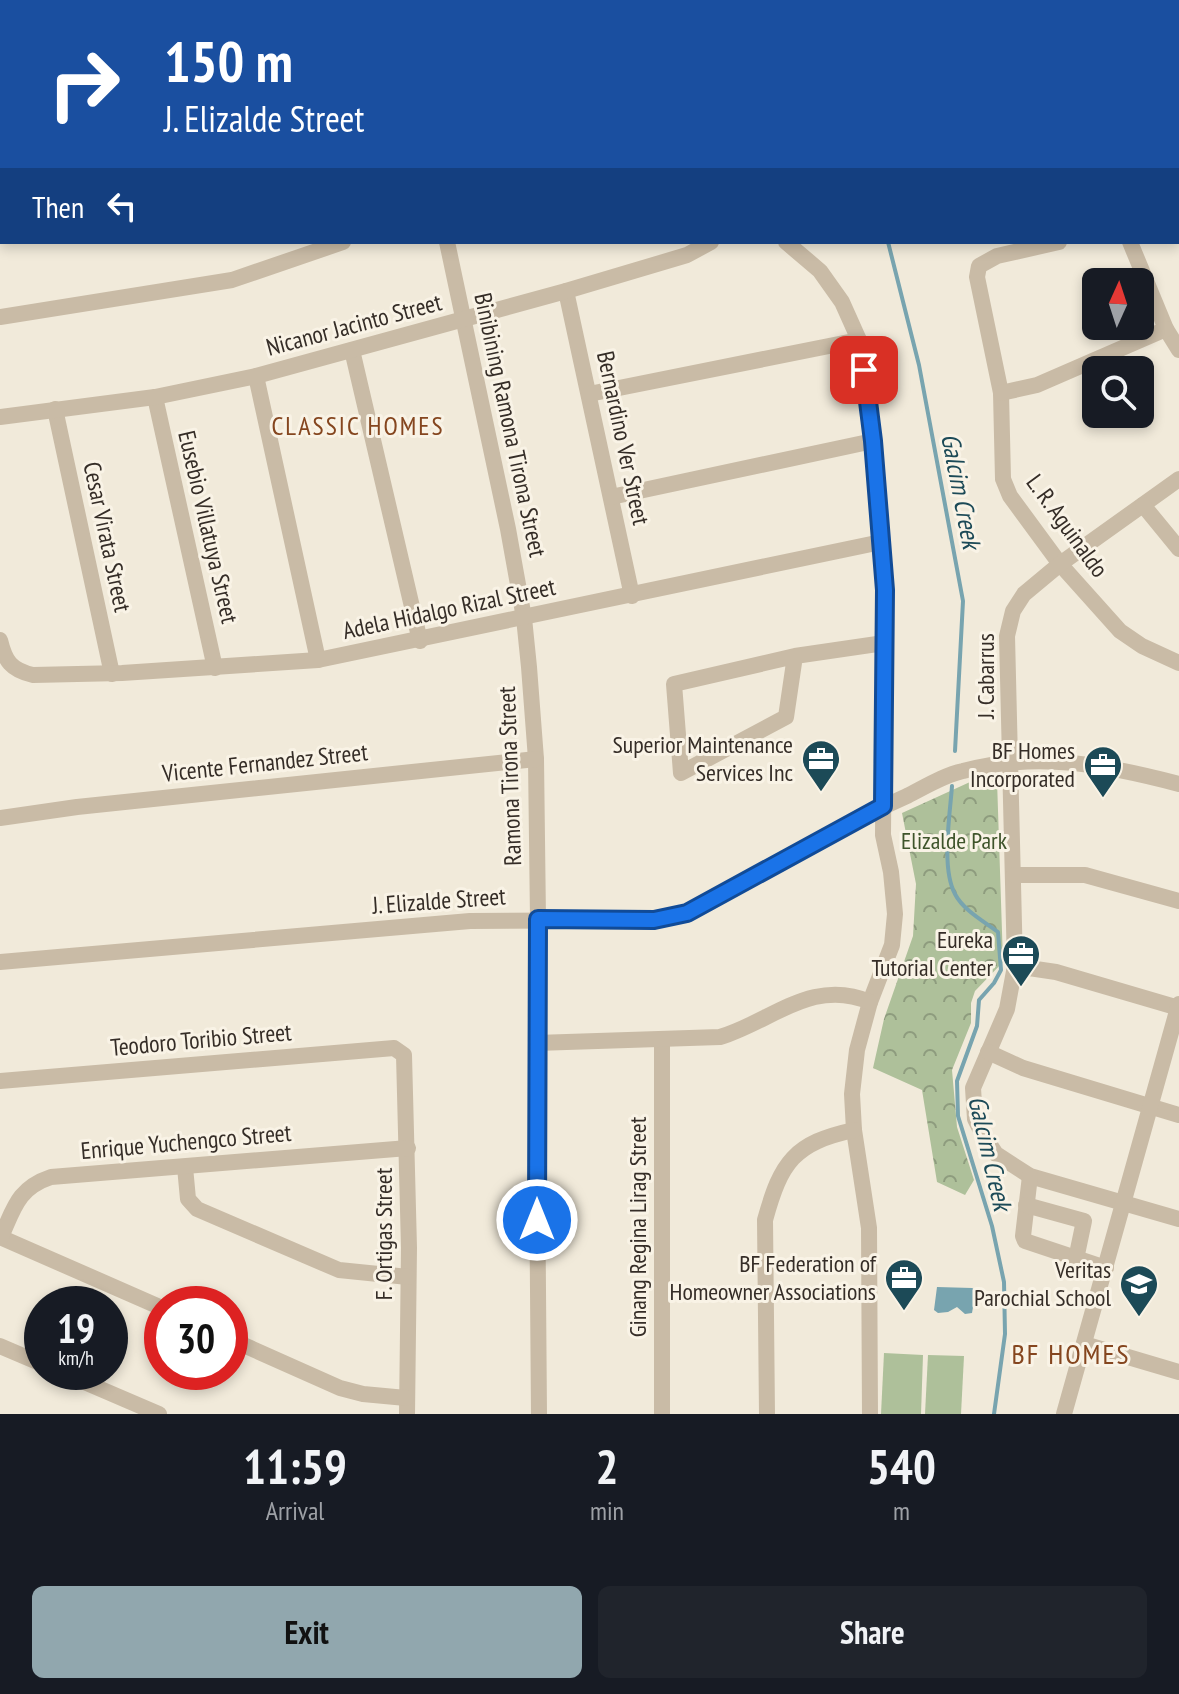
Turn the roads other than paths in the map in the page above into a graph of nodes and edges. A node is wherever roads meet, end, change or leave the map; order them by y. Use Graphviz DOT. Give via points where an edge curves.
graph roads {
  1 [pos="337,244"];
  2 [pos="447,244"];
  3 [pos="707,244"];
  4 [pos="788,244"];
  5 [pos="1050,244"];
  6 [pos="1131,244"];
  7 [pos="566,291"];
  8 [pos="0,317"];
  9 [pos="464,320"];
  10 [pos="1166,329"];
  11 [pos="859,340"];
  12 [pos="352,350"];
  13 [pos="1179,350"];
  14 [pos="256,376"];
  15 [pos="1001,393"];
  16 [pos="589,394"];
  17 [pos="155,397"];
  18 [pos="55,409"];
  19 [pos="0,417"];
  20 [pos="873,441"];
  21 [pos="1179,479"];
  22 [pos="611,497"];
  23 [pos="1143,505"];
  24 [pos="881,542"];
  25 [pos="1179,549"];
  26 [pos="1060,564"];
  27 [pos="632,596"];
  28 [pos="524,618"];
  29 [pos="0,640"];
  30 [pos="420,641"];
  31 [pos="884,643"];
  32 [pos="795,656"];
  33 [pos="318,660"];
  34 [pos="1179,663"];
  35 [pos="529,667"];
  36 [pos="215,668"];
  37 [pos="112,674"];
  38 [pos="536,759"];
  39 [pos="1012,763"];
  40 [pos="1179,784"];
  41 [pos="883,806"];
  42 [pos="0,818"];
  43 [pos="1014,875"];
  44 [pos="1179,901"];
  45 [pos="538,925"];
  46 [pos="0,962"];
  47 [pos="1015,966"];
  48 [pos="870,1002"];
  49 [pos="1179,1007"];
  50 [pos="662,1040"];
  51 [pos="536,1043"];
  52 [pos="988,1052"];
  53 [pos="404,1055"];
  54 [pos="0,1081"];
  55 [pos="1152,1108"];
  56 [pos="1179,1115"];
  57 [pos="854,1130"];
  58 [pos="408,1148"];
  59 [pos="185,1167"];
  60 [pos="1030,1176"];
  61 [pos="1124,1204"];
  62 [pos="1026,1205"];
  63 [pos="1179,1219"];
  64 [pos="0,1237"];
  65 [pos="1076,1259"];
  66 [pos="1106,1268"];
  67 [pos="408,1277"];
  68 [pos="144,1300"];
  69 [pos="1084,1344"];
  70 [pos="0,1346"];
  71 [pos="248,1347"];
  72 [pos="24,1356"];
  73 [pos="1179,1372"];
  74 [pos="103,1390"];
  75 [pos="407,1406"];
  76 [pos="159,1414"];
  77 [pos="539,1414"];
  78 [pos="662,1414"];
  79 [pos="767,1414"];
  80 [pos="870,1414"];
  81 [pos="1064,1414"];
  1 -- 8 [label="street" via="232,280"];
  2 -- 9 [label="street, Binibining Ramona Tirona Street"];
  3 -- 7 [label="street, Nicanor Jacinto Street" via="687,255"];
  4 -- 11 [label="street" via="820,271"];
  5 -- 15 [label="street, L. R. Aguinaldo" via="997,256 979,266"];
  6 -- 10 [label="street"];
  7 -- 9 [label="street, Nicanor Jacinto Street"];
  7 -- 16 [label="street, Bernardino Ver Street"];
  9 -- 12 [label="street, Nicanor Jacinto Street"];
  9 -- 28 [label="street, Binibining Ramona Tirona Street"];
  10 -- 13 [label="street"];
  10 -- 15 [label="street" via="1037,385"];
  11 -- 16 [label="street"];
  11 -- 20 [label="street"];
  12 -- 14 [label="street, Nicanor Jacinto Street"];
  12 -- 30 [label="street"];
  14 -- 17 [label="street, Nicanor Jacinto Street"];
  14 -- 33 [label="street"];
  15 -- 26 [label="street, L. R. Aguinaldo" via="1003,479"];
  16 -- 22 [label="street, Bernardino Ver Street"];
  17 -- 18 [label="street, Nicanor Jacinto Street"];
  17 -- 36 [label="street, Eusebio Villatuya Street"];
  18 -- 19 [label="street, Nicanor Jacinto Street"];
  18 -- 37 [label="street, Cesar Virata Street"];
  20 -- 22 [label="street"];
  20 -- 24 [label="street"];
  21 -- 23 [label="street, J. Cabarrus"];
  22 -- 27 [label="street, Bernardino Ver Street"];
  23 -- 25 [label="street"];
  23 -- 26 [label="street, J. Cabarrus"];
  24 -- 27 [label="street, Adela Hidalgo Rizal Street"];
  24 -- 31 [label="street"];
  26 -- 34 [label="street, L. R. Aguinaldo" via="1120,631"];
  26 -- 39 [label="street, J. Cabarrus" via="1024,594 1010,623"];
  27 -- 28 [label="street, Adela Hidalgo Rizal Street"];
  28 -- 30 [label="street, Adela Hidalgo Rizal Street"];
  28 -- 35 [label="street, Binibining Ramona Tirona Street"];
  29 -- 37 [label="street, Adela Hidalgo Rizal Street" via="8,663 20,672"];
  30 -- 33 [label="street, Adela Hidalgo Rizal Street"];
  31 -- 32 [label="street"];
  31 -- 41 [label="street"];
  32 -- 32 [label="street" via="674,684 681,773 786,717"];
  33 -- 36 [label="street, Adela Hidalgo Rizal Street"];
  35 -- 38 [label="street, Ramona Tirona Street"];
  36 -- 37 [label="street, Adela Hidalgo Rizal Street"];
  38 -- 42 [label="street, Vicente Fernandez Street"];
  38 -- 45 [label="street, Ramona Tirona Street"];
  39 -- 40 [label="street, J. Elizalde Street" via="1100,765"];
  39 -- 41 [label="street, J. Elizalde Street" via="959,771"];
  39 -- 43 [label="street, J. Cabarrus"];
  41 -- 45 [label="street, J. Elizalde Street" via="687,913 654,920"];
  41 -- 48 [label="street" via="895,914 892,945"];
  43 -- 44 [label="street" via="1085,875"];
  43 -- 47 [label="street, J. Cabarrus"];
  45 -- 46 [label="street, J. Elizalde Street" via="431,924"];
  45 -- 51 [label="street"];
  47 -- 49 [label="street"];
  47 -- 52 [label="street, J. Cabarrus" via="1007,1009"];
  48 -- 50 [label="street" via="830,994 792,1003 720,1037"];
  48 -- 57 [label="street" via="854,1067"];
  49 -- 55 [label="street"];
  50 -- 51 [label="street"];
  50 -- 78 [label="street, Ginang Regina Lirag Street"];
  51 -- 77 [label="street"];
  52 -- 55 [label="street"];
  52 -- 60 [label="street, J. Cabarrus" via="973,1088 975,1119 996,1154"];
  53 -- 54 [label="street, Teodoro Toribio Street" via="394,1048"];
  53 -- 58 [label="street, F. Ortigas Street"];
  55 -- 56 [label="street"];
  55 -- 61 [label="street"];
  57 -- 79 [label="street" via="816,1140 791,1158 772,1193 765,1220"];
  57 -- 80 [label="street" via="869,1228"];
  58 -- 59 [label="street, Enrique Yuchengco Street"];
  58 -- 67 [label="street, F. Ortigas Street"];
  59 -- 64 [label="street, Enrique Yuchengco Street" via="51,1177 33,1183 19,1197"];
  59 -- 67 [label="street" via="188,1199 197,1209 339,1270"];
  60 -- 61 [label="street, J. Cabarrus"];
  60 -- 62 [label="street"];
  61 -- 63 [label="street, J. Cabarrus"];
  61 -- 66 [label="street"];
  62 -- 65 [label="street" via="1025,1241"];
  62 -- 65 [label="street" via="1084,1221"];
  64 -- 68 [label="street"];
  65 -- 66 [label="street"];
  66 -- 69 [label="street"];
  67 -- 75 [label="street, F. Ortigas Street"];
  69 -- 73 [label="street"];
  69 -- 81 [label="street"];
  70 -- 72 [label="street"];
  71 -- 75 [label="street" via="340,1388"];
  74 -- 76 [label="street"];
}
